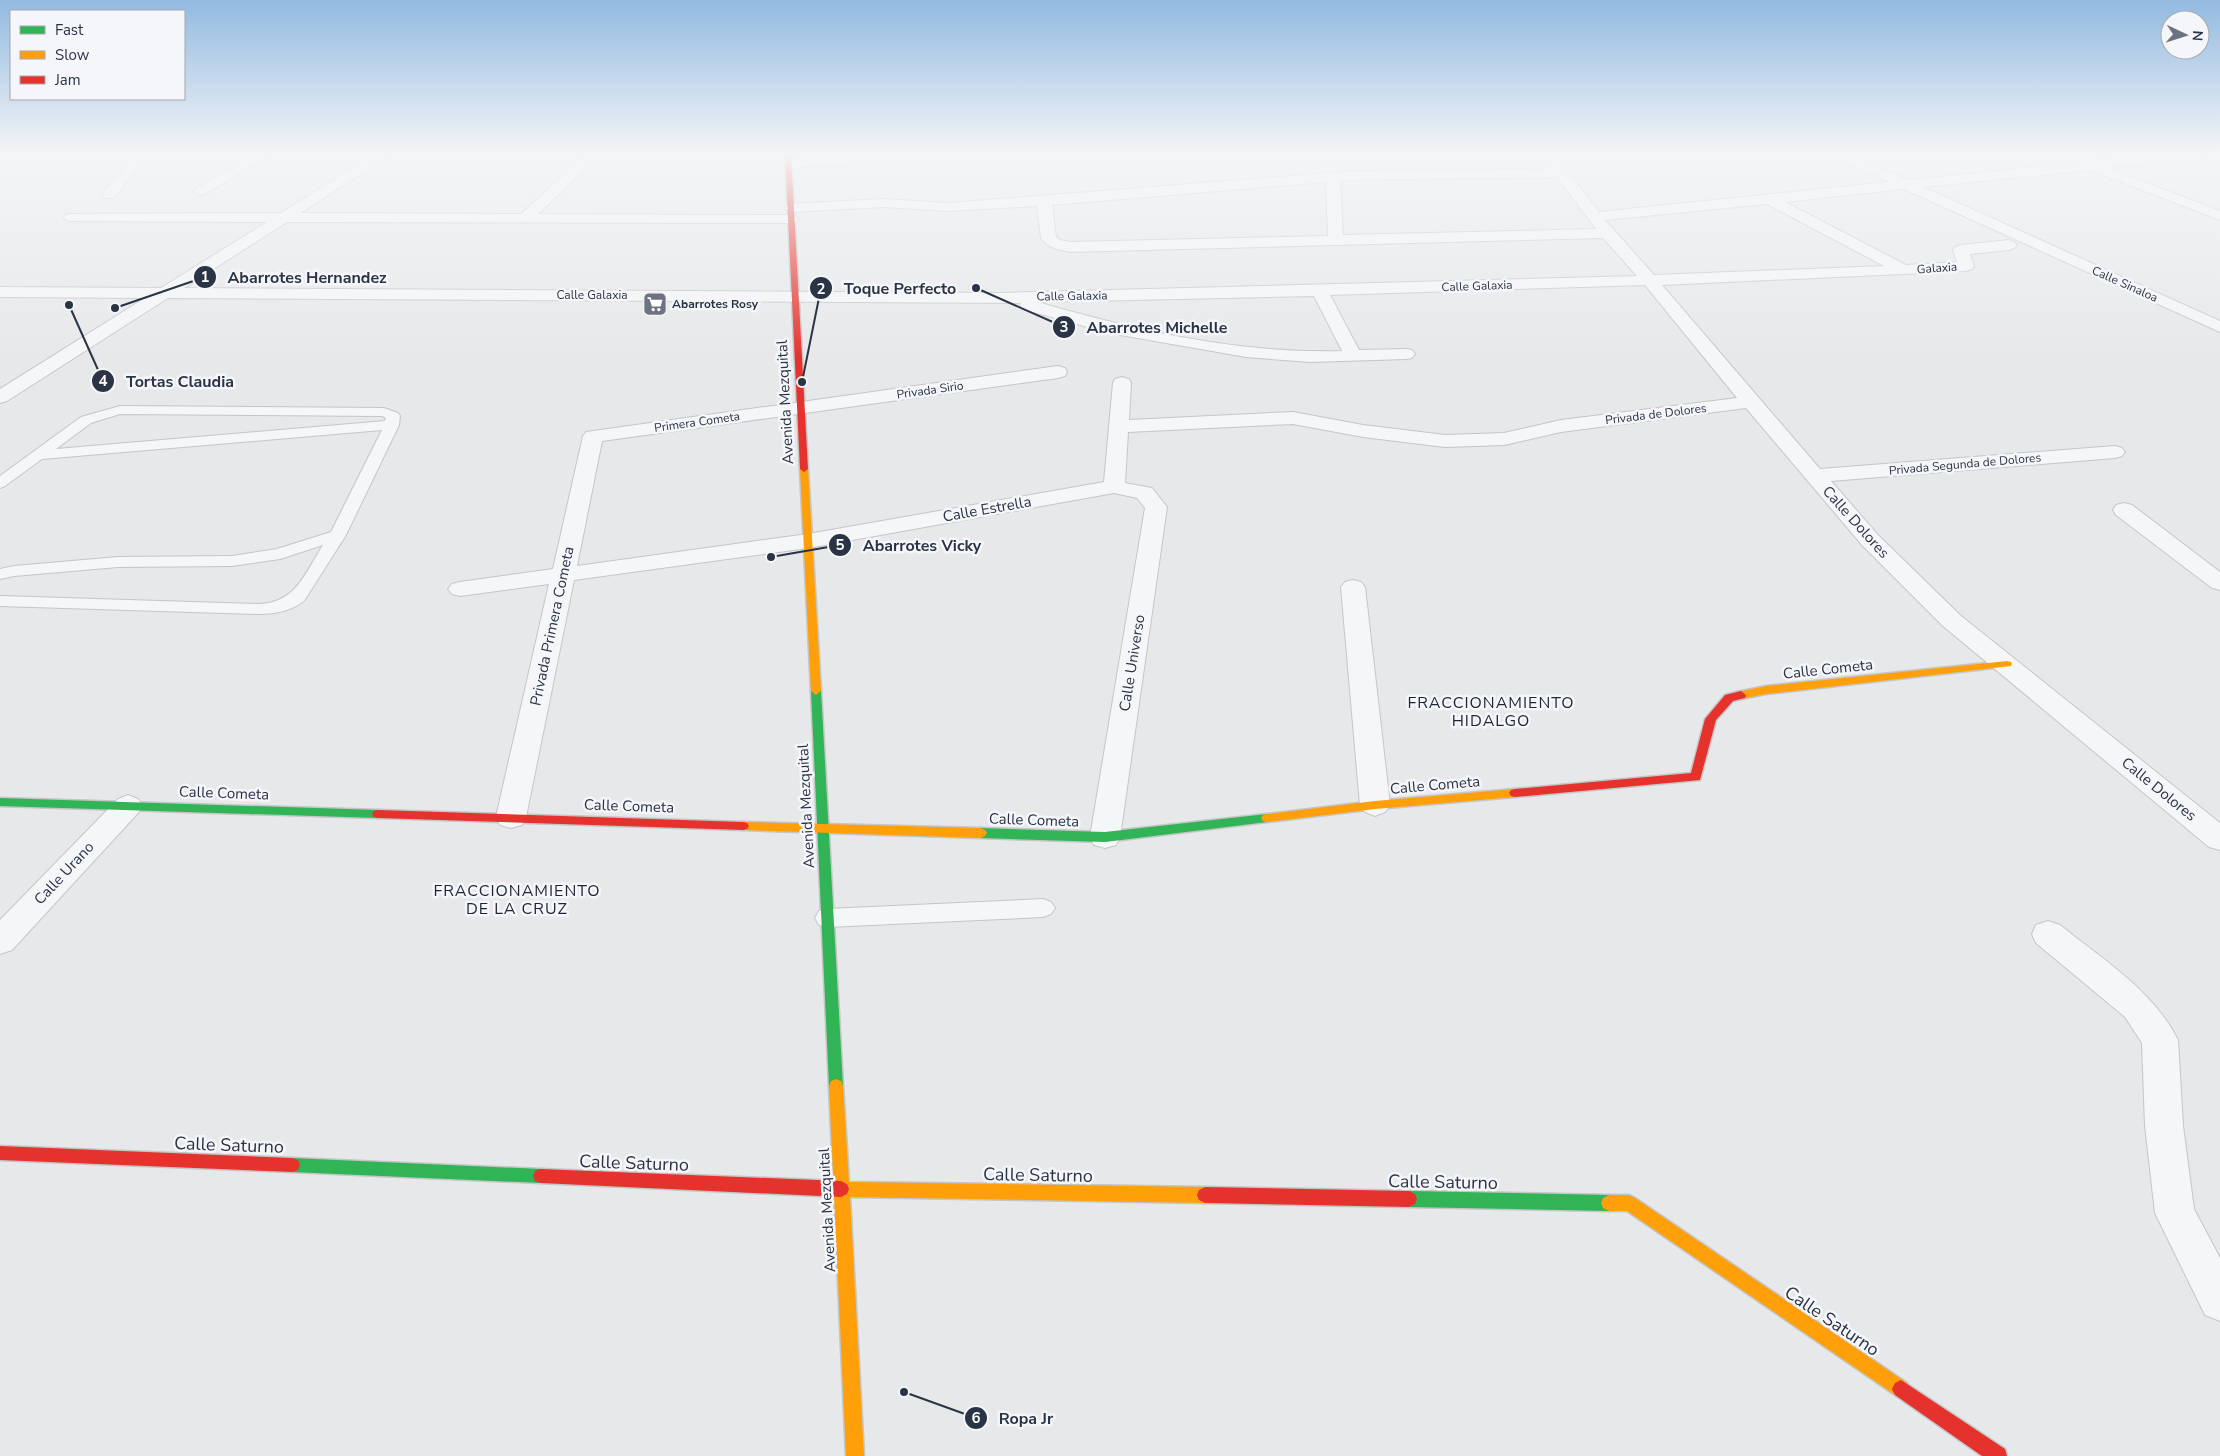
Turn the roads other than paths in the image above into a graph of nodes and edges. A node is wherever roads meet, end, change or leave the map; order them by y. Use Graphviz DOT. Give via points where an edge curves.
graph roads {
  1 [pos="279,222"];
  2 [pos="791,222"];
  3 [pos="1047,222"];
  4 [pos="1335,222"];
  5 [pos="1598,222"];
  6 [pos="1621,222"];
  7 [pos="1813,222"];
  8 [pos="1988,222"];
  9 [pos="1600,225"];
  10 [pos="1336,241"];
  11 [pos="2009,245"];
  12 [pos="1904,270"];
  13 [pos="1649,280"];
  14 [pos="1319,290"];
  15 [pos="0,292"];
  16 [pos="166,292"];
  17 [pos="794,296"];
  18 [pos="1000,298"];
  19 [pos="2220,327"];
  20 [pos="1406,354"];
  21 [pos="1353,355"];
  22 [pos="1058,372"];
  23 [pos="1122,383"];
  24 [pos="0,397"];
  25 [pos="1751,402"];
  26 [pos="801,408"];
  27 [pos="392,425"];
  28 [pos="1118,426"];
  29 [pos="593,436"];
  30 [pos="2115,452"];
  31 [pos="38,455"];
  32 [pos="1816,476"];
  33 [pos="0,483"];
  34 [pos="1114,487"];
  35 [pos="1144,492"];
  36 [pos="2124,510"];
  37 [pos="338,536"];
  38 [pos="808,541"];
  39 [pos="0,574"];
  40 [pos="562,575"];
  41 [pos="2220,583"];
  42 [pos="1352,587"];
  43 [pos="460,589"];
  44 [pos="0,601"];
  45 [pos="2007,664"];
  46 [pos="0,802"];
  47 [pos="128,806"];
  48 [pos="1374,806"];
  49 [pos="511,817"];
  50 [pos="822,827"];
  51 [pos="1105,837"];
  52 [pos="2220,839"];
  53 [pos="1042,908"];
  54 [pos="827,918"];
  55 [pos="2048,934"];
  56 [pos="0,941"];
  57 [pos="0,1153"];
  58 [pos="841,1189"];
  59 [pos="2220,1300"];
  60 [pos="855,1456"];
  61 [pos="1998,1456"];
  1 -- 16 [label="street"];
  2 -- 17 [label="street, Avenida Mezquital"];
  3 -- 10 [label="street" via="1049,238 1055,244 1070,247"];
  4 -- 10 [label="street"];
  5 -- 9 [label="street, Calle Dolores"];
  6 -- 9 [label="street"];
  7 -- 12 [label="street"];
  8 -- 19 [label="street, Calle Sinaloa"];
  9 -- 10 [label="street"];
  9 -- 13 [label="street, Calle Dolores"];
  11 -- 12 [label="street, Galaxia" via="1961,250 1966,266"];
  12 -- 13 [label="street, Calle Galaxia"];
  13 -- 14 [label="street, Calle Galaxia"];
  13 -- 25 [label="street, Calle Dolores"];
  14 -- 18 [label="street, Calle Galaxia"];
  14 -- 21 [label="street"];
  15 -- 16 [label="street, Calle Galaxia"];
  16 -- 17 [label="street, Calle Galaxia"];
  16 -- 24 [label="street"];
  17 -- 18 [label="street, Calle Galaxia"];
  17 -- 26 [label="street, Avenida Mezquital"];
  18 -- 21 [label="street" via="1109,328 1246,352 1310,357"];
  20 -- 21 [label="street"];
  22 -- 26 [label="street, Privada Sirio"];
  23 -- 28 [label="street"];
  25 -- 28 [label="street, Privada de Dolores" via="1560,426 1504,439 1445,441 1293,418"];
  25 -- 32 [label="street, Calle Dolores"];
  26 -- 29 [label="street, Primera Cometa"];
  26 -- 38 [label="street, Avenida Mezquital"];
  27 -- 31 [label="lane"];
  27 -- 31 [label="lane" via="393,416 384,412 120,410 86,420"];
  27 -- 37 [label="lane"];
  28 -- 34 [label="street"];
  29 -- 40 [label="street, Privada Primera Cometa"];
  30 -- 32 [label="street, Privada Segunda de Dolores"];
  31 -- 33 [label="lane"];
  32 -- 45 [label="street, Calle Dolores" via="1870,540 1952,621"];
  34 -- 35 [label="street, Calle Estrella"];
  34 -- 38 [label="street, Calle Estrella"];
  35 -- 51 [label="street, Calle Universo" via="1156,507"];
  36 -- 41 [label="street"];
  37 -- 39 [label="lane" via="280,554 232,561 118,562"];
  37 -- 44 [label="lane" via="298,597 290,604 274,609"];
  38 -- 40 [label="street, Calle Estrella"];
  38 -- 50 [label="street, Avenida Mezquital"];
  40 -- 43 [label="street, Calle Estrella"];
  40 -- 49 [label="street, Privada Primera Cometa"];
  42 -- 48 [label="street"];
  45 -- 48 [label="street, Calle Cometa" via="1766,690 1729,698 1711,719 1696,777"];
  45 -- 52 [label="street, Calle Dolores"];
  46 -- 47 [label="street, Calle Cometa"];
  47 -- 49 [label="street, Calle Cometa"];
  47 -- 56 [label="street, Calle Urano"];
  48 -- 51 [label="street, Calle Cometa"];
  49 -- 50 [label="street, Calle Cometa"];
  50 -- 51 [label="street, Calle Cometa"];
  50 -- 54 [label="street, Avenida Mezquital"];
  53 -- 54 [label="lane"];
  54 -- 58 [label="street, Avenida Mezquital"];
  55 -- 59 [label="street" via="2137,1007 2160,1040 2164,1126 2175,1213"];
  57 -- 58 [label="street, Calle Saturno"];
  58 -- 60 [label="street, Avenida Mezquital"];
  58 -- 61 [label="street, Calle Saturno" via="1630,1203"];
}
